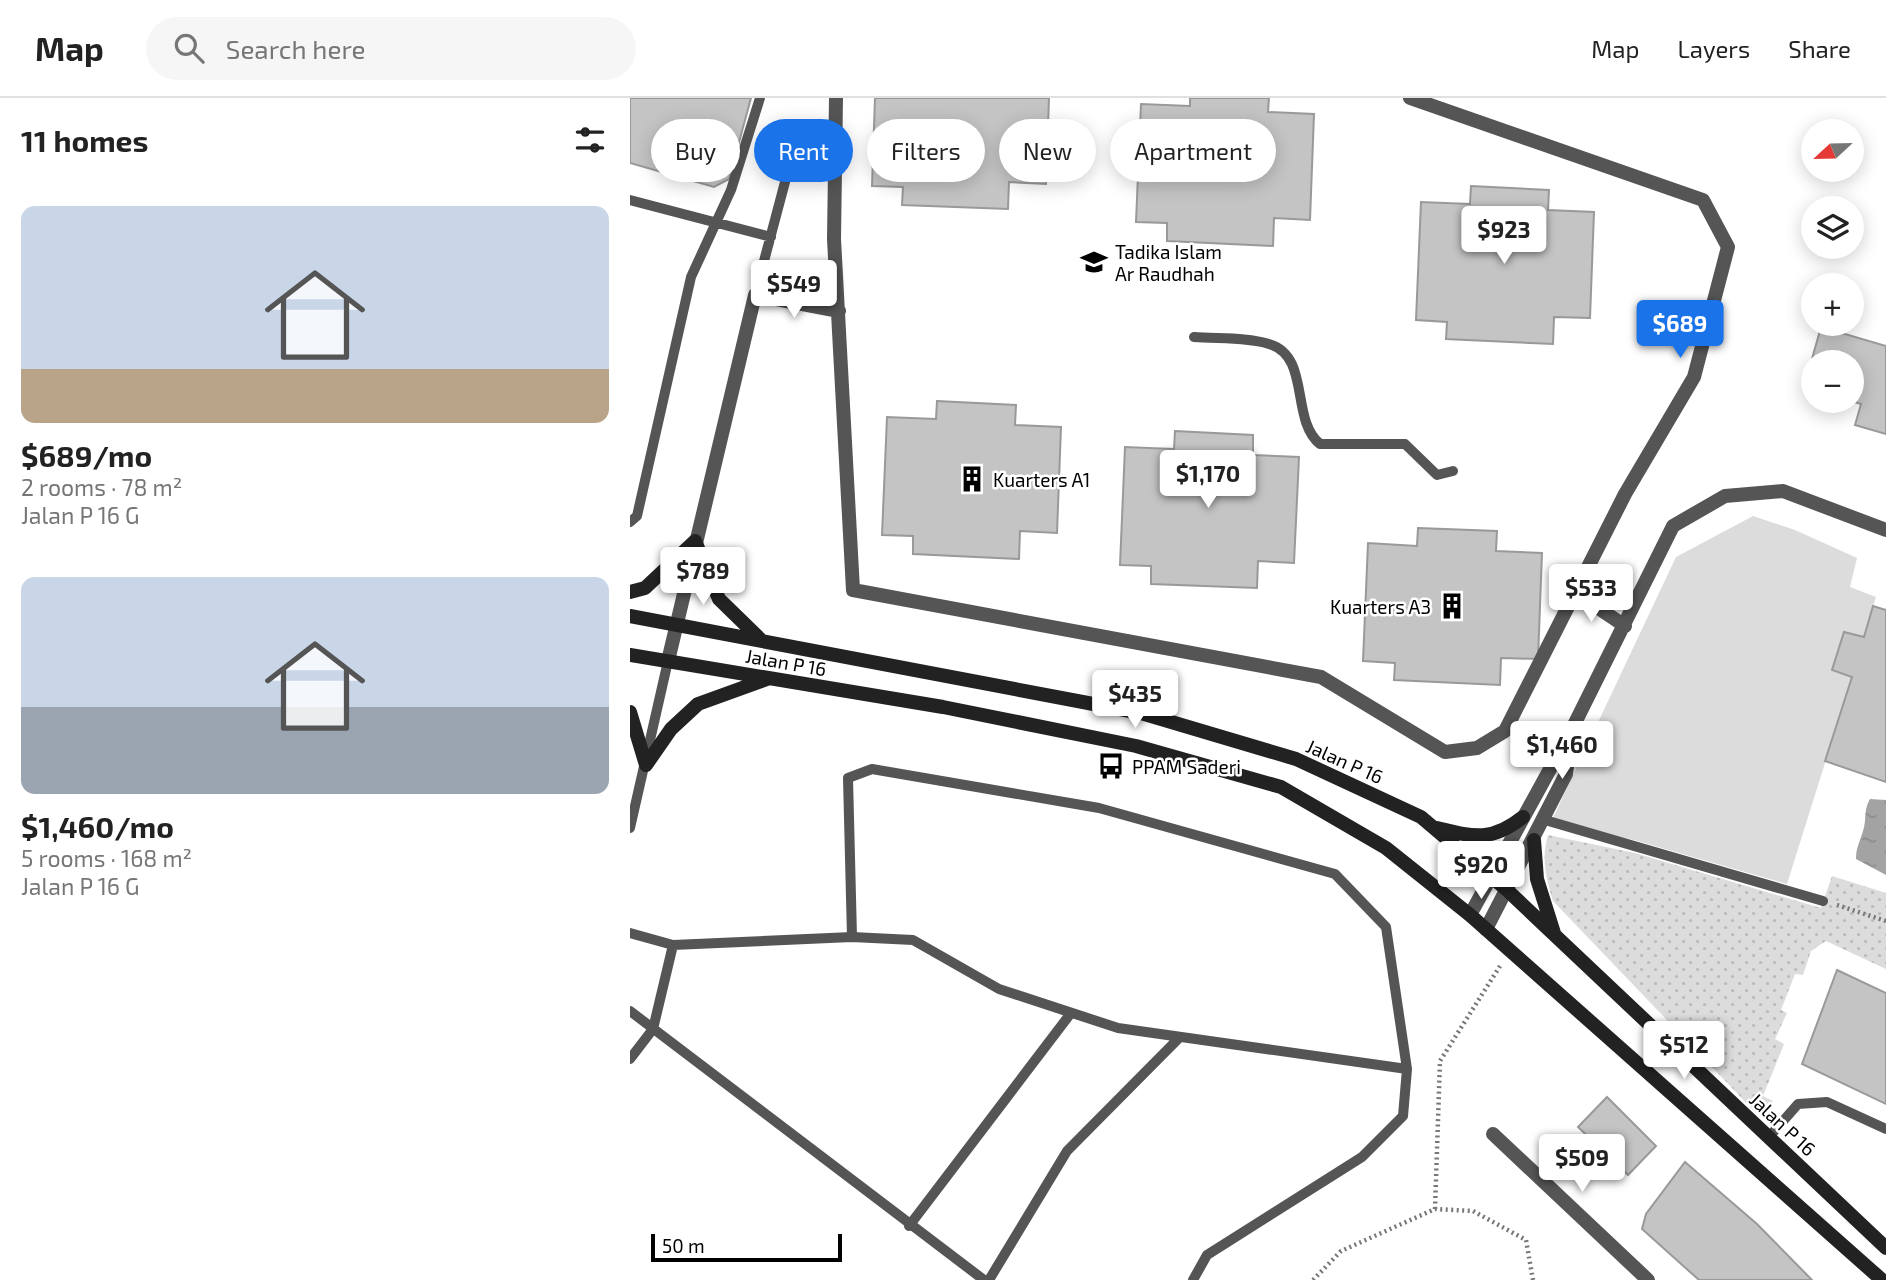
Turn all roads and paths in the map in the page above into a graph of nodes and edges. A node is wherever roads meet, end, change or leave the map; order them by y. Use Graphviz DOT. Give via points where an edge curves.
graph roads {
  1 [pos="760,98"];
  2 [pos="836,98"];
  3 [pos="1410,98"];
  4 [pos="785,182"];
  5 [pos="630,200"];
  6 [pos="715,222"];
  7 [pos="771,237"];
  8 [pos="755,295"];
  9 [pos="839,311"];
  10 [pos="1194,337"];
  11 [pos="1453,471"];
  12 [pos="630,522"];
  13 [pos="1886,530"];
  14 [pos="695,541"];
  15 [pos="630,592"];
  16 [pos="1576,593"];
  17 [pos="630,616"];
  18 [pos="677,622"];
  19 [pos="1625,626"];
  20 [pos="760,639"];
  21 [pos="630,655"];
  22 [pos="668,661"];
  23 [pos="768,679"];
  24 [pos="630,712"];
  25 [pos="1572,729"];
  26 [pos="646,765"];
  27 [pos="1523,817"];
  28 [pos="1545,820"];
  29 [pos="1432,827"];
  30 [pos="630,828"];
  31 [pos="1534,840"];
  32 [pos="1492,877"];
  33 [pos="1507,890"];
  34 [pos="1823,901"];
  35 [pos="1470,915"];
  36 [pos="1886,921"];
  37 [pos="1486,929"];
  38 [pos="630,933"];
  39 [pos="1555,936"];
  40 [pos="852,937"];
  41 [pos="673,945"];
  42 [pos="1510,951"];
  43 [pos="630,1012"];
  44 [pos="1071,1013"];
  45 [pos="653,1029"];
  46 [pos="1180,1037"];
  47 [pos="630,1059"];
  48 [pos="1407,1069"];
  49 [pos="1886,1129"];
  50 [pos="1493,1134"];
  51 [pos="1769,1137"];
  52 [pos="1435,1209"];
  53 [pos="909,1226"];
  54 [pos="1886,1248"];
  55 [pos="984,1280"];
  56 [pos="989,1280"];
  57 [pos="1193,1280"];
  58 [pos="1313,1280"];
  59 [pos="1533,1280"];
  60 [pos="1648,1280"];
  61 [pos="1882,1280"];
  1 -- 6 [label="lane" via="731,191"];
  2 -- 9 [label="street" via="834,239"];
  3 -- 16 [label="street" via="1703,200 1728,247 1694,377 1625,495"];
  4 -- 7 [label="lane"];
  5 -- 6 [label="lane"];
  6 -- 7 [label="lane"];
  6 -- 12 [label="lane" via="691,277 637,516"];
  7 -- 8 [label="lane"];
  8 -- 9 [label="street"];
  8 -- 14 [label="street"];
  9 -- 16 [label="street" via="853,590 1321,677 1445,752 1477,748 1505,731"];
  10 -- 11 [label="lane" via="1271,344 1293,364 1301,412 1311,437 1320,444 1405,444 1437,475"];
  13 -- 19 [label="street" via="1783,491 1725,496 1673,526"];
  14 -- 15 [label="street" via="645,588"];
  14 -- 18 [label="street"];
  14 -- 20 [label="street" via="719,599"];
  16 -- 19 [label="street"];
  17 -- 18 [label="street, Jalan P 16"];
  18 -- 20 [label="street, Jalan P 16"];
  18 -- 22 [label="street"];
  19 -- 25 [label="street"];
  20 -- 29 [label="street, Jalan P 16" via="1141,713 1296,759 1421,817"];
  21 -- 22 [label="street, Jalan P 16"];
  22 -- 23 [label="street, Jalan P 16"];
  22 -- 26 [label="lane"];
  23 -- 26 [label="street" via="698,704 671,729"];
  23 -- 35 [label="street, Jalan P 16" via="943,707 1136,747 1281,787 1386,848"];
  24 -- 26 [label="street"];
  25 -- 27 [label="street"];
  25 -- 28 [label="street" via="1566,774"];
  26 -- 30 [label="lane"];
  27 -- 29 [label="street" via="1503,833 1468,836"];
  27 -- 32 [label="street"];
  28 -- 31 [label="street"];
  28 -- 34 [label="lane"];
  29 -- 32 [label="street, Jalan P 16"];
  31 -- 33 [label="street"];
  31 -- 39 [label="street" via="1536,879"];
  32 -- 33 [label="street, Jalan P 16"];
  32 -- 35 [label="street"];
  33 -- 37 [label="street"];
  33 -- 39 [label="street, Jalan P 16"];
  34 -- 36 [label="path"];
  35 -- 37 [label="street, Jalan P 16"];
  37 -- 42 [label="street, Jalan P 16"];
  38 -- 41 [label="lane"];
  39 -- 51 [label="street, Jalan P 16"];
  40 -- 41 [label="lane"];
  40 -- 44 [label="lane" via="913,940 999,989"];
  40 -- 48 [label="lane" via="848,778 872,769 1099,808 1335,874 1386,927"];
  41 -- 45 [label="lane"];
  42 -- 52 [label="path" via="1440,1061"];
  42 -- 61 [label="street, Jalan P 16"];
  43 -- 45 [label="lane"];
  44 -- 46 [label="lane" via="1118,1028"];
  44 -- 53 [label="lane"];
  45 -- 47 [label="lane"];
  45 -- 53 [label="lane"];
  46 -- 48 [label="lane"];
  46 -- 56 [label="lane" via="1067,1151"];
  48 -- 57 [label="lane" via="1403,1116 1362,1157 1207,1255"];
  49 -- 51 [label="lane" via="1827,1102 1798,1104"];
  50 -- 60 [label="street"];
  51 -- 54 [label="street, Jalan P 16"];
  52 -- 58 [label="path" via="1341,1251"];
  52 -- 59 [label="path" via="1473,1211 1526,1240"];
  53 -- 55 [label="lane"];
}
